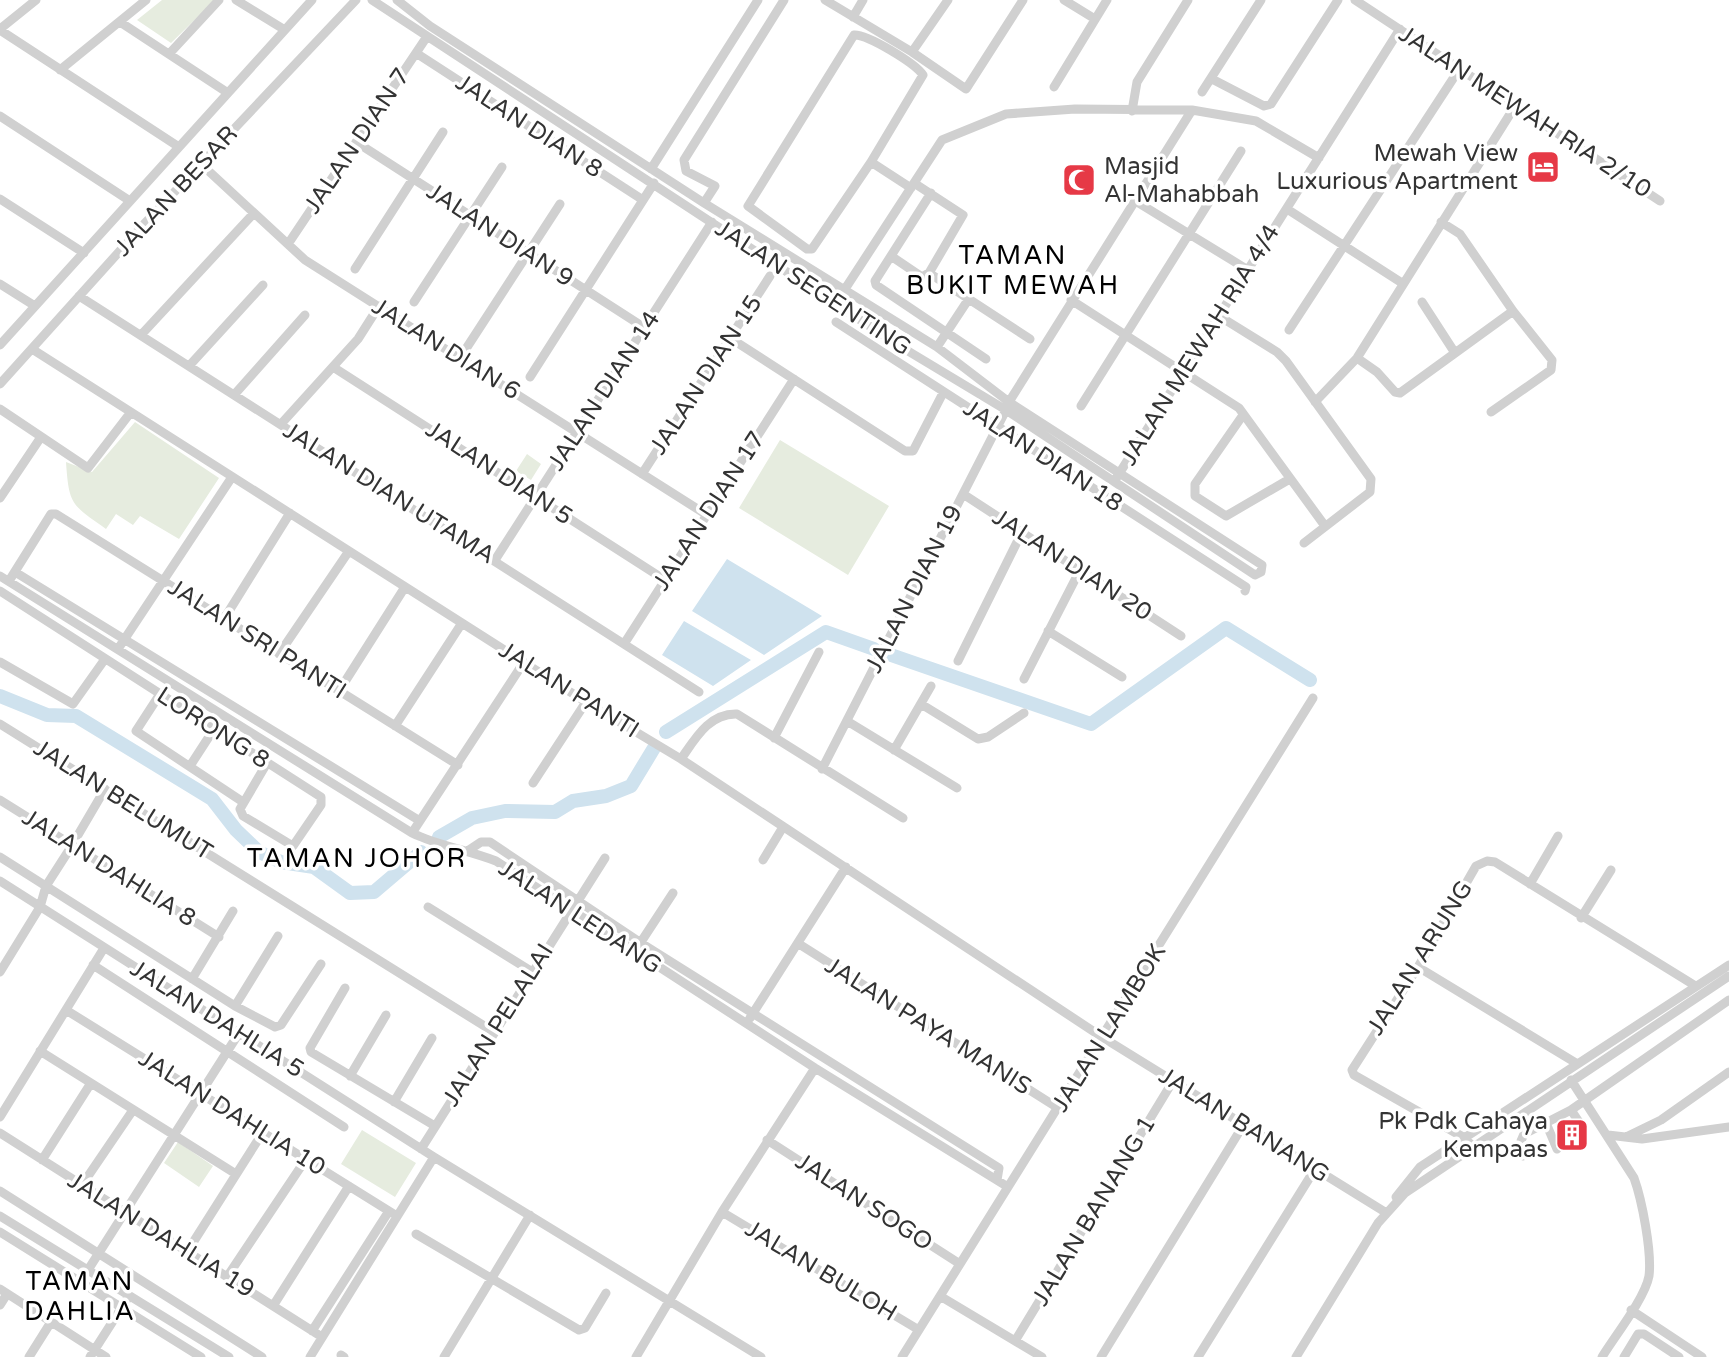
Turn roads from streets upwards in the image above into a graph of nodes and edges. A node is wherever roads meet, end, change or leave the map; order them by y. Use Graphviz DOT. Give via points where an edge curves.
graph roads {
  1 [pos="36,0"];
  2 [pos="146,0"];
  3 [pos="219,0"];
  4 [pos="236,0"];
  5 [pos="312,0"];
  6 [pos="356,0"];
  7 [pos="372,0"];
  8 [pos="758,0"];
  9 [pos="784,0"];
  10 [pos="825,0"];
  11 [pos="863,0"];
  12 [pos="948,0"];
  13 [pos="1023,0"];
  14 [pos="1064,0"];
  15 [pos="1107,0"];
  16 [pos="1188,0"];
  17 [pos="1261,0"];
  18 [pos="1338,0"];
  19 [pos="1355,0"];
  20 [pos="404,5"];
  21 [pos="853,17"];
  22 [pos="1095,19"];
  23 [pos="120,22"];
  24 [pos="1400,29"];
  25 [pos="0,30"];
  26 [pos="285,30"];
  27 [pos="426,38"];
  28 [pos="912,52"];
  29 [pos="416,53"];
  30 [pos="169,54"];
  31 [pos="1460,68"];
  32 [pos="60,70"];
  33 [pos="1212,79"];
  34 [pos="1054,88"];
  35 [pos="1202,92"];
  36 [pos="228,93"];
  37 [pos="1517,103"];
  38 [pos="1192,110"];
  39 [pos="1132,111"];
  40 [pos="0,116"];
  41 [pos="443,132"];
  42 [pos="356,142"];
  43 [pos="179,147"];
  44 [pos="1241,151"];
  45 [pos="1319,158"];
  46 [pos="871,162"];
  47 [pos="201,164"];
  48 [pos="502,167"];
  49 [pos="651,169"];
  50 [pos="413,178"];
  51 [pos="654,183"];
  52 [pos="912,185"];
  53 [pos="931,193"];
  54 [pos="0,198"];
  55 [pos="643,200"];
  56 [pos="130,201"];
  57 [pos="1660,201"];
  58 [pos="1137,202"];
  59 [pos="560,204"];
  60 [pos="704,204"];
  61 [pos="1287,209"];
  62 [pos="254,213"];
  63 [pos="470,215"];
  64 [pos="712,222"];
  65 [pos="1441,222"];
  66 [pos="1191,234"];
  67 [pos="288,244"];
  68 [pos="1344,246"];
  69 [pos="83,253"];
  70 [pos="528,253"];
  71 [pos="891,256"];
  72 [pos="355,269"];
  73 [pos="1248,270"];
  74 [pos="929,273"];
  75 [pos="769,276"];
  76 [pos="1402,283"];
  77 [pos="0,284"];
  78 [pos="263,285"];
  79 [pos="585,289"];
  80 [pos="845,289"];
  81 [pos="79,296"];
  82 [pos="968,300"];
  83 [pos="1071,300"];
  84 [pos="414,302"];
  85 [pos="1422,302"];
  86 [pos="35,306"];
  87 [pos="379,306"];
  88 [pos="876,309"];
  89 [pos="1513,312"];
  90 [pos="305,316"];
  91 [pos="1219,316"];
  92 [pos="836,322"];
  93 [pos="866,324"];
  94 [pos="645,328"];
  95 [pos="1289,330"];
  96 [pos="946,333"];
  97 [pos="141,335"];
  98 [pos="913,335"];
  99 [pos="1126,336"];
  100 [pos="730,338"];
  101 [pos="1030,339"];
  102 [pos="0,345"];
  103 [pos="937,347"];
  104 [pos="32,349"];
  105 [pos="908,351"];
  106 [pos="1455,353"];
  107 [pos="460,358"];
  108 [pos="1357,358"];
  109 [pos="986,359"];
  110 [pos="189,366"];
  111 [pos="332,367"];
  112 [pos="1183,372"];
  113 [pos="530,377"];
  114 [pos="794,379"];
  115 [pos="0,384"];
  116 [pos="943,393"];
  117 [pos="234,395"];
  118 [pos="1315,402"];
  119 [pos="1007,406"];
  120 [pos="1081,406"];
  121 [pos="0,409"];
  122 [pos="131,412"];
  123 [pos="1491,412"];
  124 [pos="1243,415"];
  125 [pos="281,424"];
  126 [pos="998,427"];
  127 [pos="577,432"];
  128 [pos="41,437"];
  129 [pos="1120,473"];
  130 [pos="642,474"];
  131 [pos="232,477"];
  132 [pos="1288,480"];
  133 [pos="1113,483"];
  134 [pos="963,494"];
  135 [pos="536,497"];
  136 [pos="0,498"];
  137 [pos="290,513"];
  138 [pos="707,515"];
  139 [pos="1325,526"];
  140 [pos="1022,532"];
  141 [pos="1304,543"];
  142 [pos="349,551"];
  143 [pos="495,560"];
  144 [pos="1080,570"];
  145 [pos="15,572"];
  146 [pos="3,579"];
  147 [pos="665,580"];
  148 [pos="163,581"];
  149 [pos="405,587"];
  150 [pos="0,591"];
  151 [pos="1245,592"];
  152 [pos="224,619"];
  153 [pos="462,623"];
  154 [pos="1048,631"];
  155 [pos="1181,636"];
  156 [pos="125,638"];
  157 [pos="624,643"];
  158 [pos="118,649"];
  159 [pos="820,652"];
  160 [pos="279,654"];
  161 [pos="106,659"];
  162 [pos="958,661"];
  163 [pos="0,662"];
  164 [pos="524,662"];
  165 [pos="1122,677"];
  166 [pos="1024,679"];
  167 [pos="931,686"];
  168 [pos="339,691"];
  169 [pos="698,692"];
  170 [pos="160,694"];
  171 [pos="1313,698"];
  172 [pos="586,702"];
  173 [pos="921,704"];
  174 [pos="1024,713"];
  175 [pos="847,721"];
  176 [pos="0,724"];
  177 [pos="395,726"];
  178 [pos="214,729"];
  179 [pos="272,730"];
  180 [pos="774,738"];
  181 [pos="265,741"];
  182 [pos="894,750"];
  183 [pos="681,759"];
  184 [pos="267,763"];
  185 [pos="458,765"];
  186 [pos="190,766"];
  187 [pos="822,769"];
  188 [pos="533,783"];
  189 [pos="105,789"];
  190 [pos="957,789"];
  191 [pos="0,800"];
  192 [pos="242,806"];
  193 [pos="903,818"];
  194 [pos="420,821"];
  195 [pos="783,827"];
  196 [pos="412,832"];
  197 [pos="78,835"];
  198 [pos="1558,836"];
  199 [pos="71,847"];
  200 [pos="469,850"];
  201 [pos="0,857"];
  202 [pos="605,858"];
  203 [pos="763,860"];
  204 [pos="846,867"];
  205 [pos="1611,870"];
  206 [pos="0,881"];
  207 [pos="1530,884"];
  208 [pos="46,886"];
  209 [pos="673,893"];
  210 [pos="574,905"];
  211 [pos="40,907"];
  212 [pos="428,907"];
  213 [pos="233,911"];
  214 [pos="1581,918"];
  215 [pos="278,936"];
  216 [pos="219,937"];
  217 [pos="641,943"];
  218 [pos="799,944"];
  219 [pos="104,948"];
  220 [pos="634,952"];
  221 [pos="321,964"];
  222 [pos="93,965"];
  223 [pos="1729,965"];
  224 [pos="1418,967"];
  225 [pos="531,971"];
  226 [pos="0,972"];
  227 [pos="1729,976"];
  228 [pos="192,979"];
  229 [pos="1694,985"];
  230 [pos="345,988"];
  231 [pos="1729,1000"];
  232 [pos="235,1006"];
  233 [pos="66,1010"];
  234 [pos="754,1013"];
  235 [pos="386,1015"];
  236 [pos="747,1022"];
  237 [pos="494,1032"];
  238 [pos="239,1033"];
  239 [pos="432,1038"];
  240 [pos="1102,1038"];
  241 [pos="228,1050"];
  242 [pos="40,1051"];
  243 [pos="1576,1063"];
  244 [pos="816,1068"];
  245 [pos="1729,1072"];
  246 [pos="350,1076"];
  247 [pos="1571,1080"];
  248 [pos="1173,1081"];
  249 [pos="91,1083"];
  250 [pos="200,1093"];
  251 [pos="1585,1101"];
  252 [pos="394,1102"];
  253 [pos="1058,1108"];
  254 [pos="133,1110"];
  255 [pos="1571,1110"];
  256 [pos="0,1116"];
  257 [pos="1661,1120"];
  258 [pos="1579,1122"];
  259 [pos="1546,1123"];
  260 [pos="1244,1124"];
  261 [pos="435,1126"];
  262 [pos="1726,1126"];
  263 [pos="344,1127"];
  264 [pos="263,1132"];
  265 [pos="0,1133"];
  266 [pos="174,1135"];
  267 [pos="1608,1135"];
  268 [pos="1626,1136"];
  269 [pos="1667,1136"];
  270 [pos="1463,1137"];
  271 [pos="767,1140"];
  272 [pos="1474,1147"];
  273 [pos="421,1149"];
  274 [pos="1557,1149"];
  275 [pos="1523,1156"];
  276 [pos="434,1157"];
  277 [pos="306,1159"];
  278 [pos="42,1160"];
  279 [pos="1315,1169"];
  280 [pos="236,1174"];
  281 [pos="997,1180"];
  282 [pos="82,1185"];
  283 [pos="349,1186"];
  284 [pos="1009,1187"];
  285 [pos="0,1191"];
  286 [pos="722,1212"];
  287 [pos="1385,1212"];
  288 [pos="124,1213"];
  289 [pos="393,1213"];
  290 [pos="530,1215"];
  291 [pos="0,1216"];
  292 [pos="0,1232"];
  293 [pos="416,1234"];
  294 [pos="187,1252"];
  295 [pos="98,1253"];
  296 [pos="960,1264"];
  297 [pos="88,1270"];
  298 [pos="227,1277"];
  299 [pos="491,1280"];
  300 [pos="3,1292"];
  301 [pos="606,1293"];
  302 [pos="129,1296"];
  303 [pos="940,1296"];
  304 [pos="668,1300"];
  305 [pos="0,1305"];
  306 [pos="273,1306"];
  307 [pos="121,1307"];
  308 [pos="1631,1310"];
  309 [pos="51,1322"];
  310 [pos="919,1330"];
  311 [pos="312,1331"];
  312 [pos="322,1337"];
  313 [pos="1015,1342"];
  314 [pos="92,1353"];
  315 [pos="1699,1356"];
  316 [pos="29,1357"];
  317 [pos="106,1357"];
  318 [pos="201,1357"];
  319 [pos="229,1357"];
  320 [pos="262,1357"];
  321 [pos="310,1357"];
  322 [pos="444,1357"];
  323 [pos="636,1357"];
  324 [pos="761,1357"];
  325 [pos="902,1357"];
  326 [pos="1042,1357"];
  327 [pos="1101,1357"];
  328 [pos="1198,1357"];
  329 [pos="1296,1357"];
  330 [pos="1602,1357"];
  331 [pos="1624,1357"];
  332 [pos="1679,1357"];
  1 -- 25 [label="street"];
  2 -- 23 [label="street"];
  3 -- 30 [label="street"];
  4 -- 26 [label="street"];
  5 -- 26 [label="street, JALAN BESAR"];
  6 -- 47 [label="street, JALAN BESAR"];
  7 -- 27 [label="street, JALAN SEGENTING"];
  8 -- 49 [label="street"];
  9 -- 60 [label="street" via="684,160 685,171 715,186"];
  10 -- 21 [label="street"];
  11 -- 21 [label="street"];
  12 -- 28 [label="street"];
  13 -- 28 [label="street" via="966,89"];
  14 -- 22 [label="street"];
  15 -- 22 [label="street"];
  16 -- 39 [label="street" via="1137,82"];
  17 -- 33 [label="street"];
  18 -- 33 [label="street" via="1272,104 1264,106"];
  19 -- 24 [label="street, JALAN MEWAH RIA 2/10"];
  20 -- 27 [label="street"];
  20 -- 49 [label="street, JALAN SEGENTING"];
  21 -- 28 [label="street"];
  22 -- 34 [label="street"];
  23 -- 30 [label="street"];
  23 -- 32 [label="street"];
  24 -- 31 [label="street, JALAN MEWAH RIA 2/10"];
  24 -- 45 [label="street, JALAN MEWAH RIA 4/4"];
  25 -- 32 [label="street"];
  26 -- 36 [label="street, JALAN BESAR"];
  27 -- 29 [label="street, JALAN DIAN 7"];
  27 -- 51 [label="street, JALAN SEGENTING"];
  29 -- 42 [label="street, JALAN DIAN 7"];
  29 -- 55 [label="street, JALAN DIAN 8"];
  30 -- 36 [label="street"];
  31 -- 37 [label="street, JALAN MEWAH RIA 2/10"];
  31 -- 68 [label="street"];
  32 -- 43 [label="street"];
  33 -- 35 [label="street"];
  36 -- 43 [label="street, JALAN BESAR"];
  37 -- 57 [label="street, JALAN MEWAH RIA 2/10"];
  37 -- 65 [label="street"];
  38 -- 39 [label="street"];
  38 -- 45 [label="street" via="1256,121"];
  38 -- 58 [label="street, JALAN DIAN 19"];
  39 -- 52 [label="street" via="1006,114 942,140"];
  40 -- 56 [label="street"];
  41 -- 50 [label="street"];
  42 -- 50 [label="street, JALAN DIAN 9"];
  42 -- 67 [label="street, JALAN DIAN 7"];
  43 -- 56 [label="street, JALAN BESAR"];
  44 -- 66 [label="street"];
  45 -- 61 [label="street, JALAN MEWAH RIA 4/4"];
  46 -- 46 [label="street" via="923,75 890,51 854,35 748,206 812,249"];
  46 -- 52 [label="street"];
  47 -- 62 [label="street, JALAN DIAN 6"];
  47 -- 81 [label="street, JALAN BESAR"];
  48 -- 63 [label="street"];
  49 -- 60 [label="street, JALAN SEGENTING"];
  50 -- 63 [label="street, JALAN DIAN 9"];
  50 -- 72 [label="street"];
  51 -- 55 [label="street"];
  51 -- 64 [label="street, JALAN SEGENTING"];
  52 -- 53 [label="street"];
  52 -- 80 [label="street"];
  53 -- 71 [label="street"];
  53 -- 74 [label="street" via="963,215"];
  54 -- 69 [label="street"];
  55 -- 79 [label="street"];
  56 -- 69 [label="street, JALAN BESAR"];
  58 -- 66 [label="street"];
  58 -- 83 [label="street, JALAN DIAN 19"];
  59 -- 70 [label="street"];
  60 -- 80 [label="street, JALAN SEGENTING"];
  61 -- 68 [label="street"];
  61 -- 73 [label="street, JALAN MEWAH RIA 4/4"];
  62 -- 67 [label="street, JALAN DIAN 6"];
  62 -- 97 [label="street"];
  63 -- 70 [label="street, JALAN DIAN 9"];
  63 -- 84 [label="street"];
  64 -- 93 [label="street, JALAN SEGENTING"];
  64 -- 94 [label="street, JALAN DIAN 14"];
  65 -- 76 [label="street"];
  65 -- 89 [label="street" via="1460,234"];
  66 -- 73 [label="street"];
  66 -- 99 [label="street"];
  67 -- 87 [label="street, JALAN DIAN 6" via="305,260"];
  68 -- 76 [label="street"];
  68 -- 95 [label="street"];
  69 -- 86 [label="street, JALAN BESAR"];
  70 -- 79 [label="street, JALAN DIAN 9"];
  70 -- 107 [label="street"];
  71 -- 74 [label="street" via="922,277"];
  71 -- 96 [label="street" via="875,281 878,288"];
  73 -- 91 [label="street, JALAN MEWAH RIA 4/4"];
  74 -- 82 [label="street"];
  75 -- 100 [label="street, JALAN DIAN 15"];
  76 -- 108 [label="street"];
  77 -- 86 [label="street"];
  78 -- 110 [label="street"];
  79 -- 94 [label="street, JALAN DIAN 9"];
  79 -- 113 [label="street"];
  80 -- 88 [label="street, JALAN SEGENTING"];
  81 -- 97 [label="street, JALAN DIAN UTAMA"];
  81 -- 104 [label="street, JALAN BESAR"];
  82 -- 96 [label="street"];
  82 -- 101 [label="street"];
  83 -- 99 [label="street"];
  83 -- 119 [label="street, JALAN DIAN 19"];
  85 -- 106 [label="street"];
  86 -- 102 [label="street, JALAN BESAR"];
  87 -- 107 [label="street, JALAN DIAN 6"];
  87 -- 111 [label="street" via="358,339"];
  88 -- 93 [label="street" via="880,323"];
  88 -- 98 [label="street, JALAN SEGENTING"];
  89 -- 106 [label="street"];
  89 -- 123 [label="street" via="1552,363 1551,370"];
  90 -- 117 [label="street"];
  91 -- 112 [label="street, JALAN MEWAH RIA 4/4"];
  91 -- 118 [label="street" via="1277,352"];
  92 -- 116 [label="street, JALAN DIAN 18"];
  93 -- 105 [label="street, JALAN SEGENTING"];
  94 -- 127 [label="street, JALAN DIAN 14"];
  96 -- 103 [label="street"];
  96 -- 109 [label="street"];
  97 -- 110 [label="street, JALAN DIAN UTAMA"];
  98 -- 103 [label="street, JALAN SEGENTING"];
  98 -- 105 [label="street" via="903,337 901,343"];
  99 -- 112 [label="street"];
  99 -- 120 [label="street"];
  100 -- 114 [label="street"];
  100 -- 130 [label="street, JALAN DIAN 15"];
  103 -- 119 [label="street, JALAN SEGENTING"];
  104 -- 115 [label="street, JALAN BESAR"];
  104 -- 122 [label="street, JALAN PANTI"];
  105 -- 119 [label="street, JALAN SEGENTING"];
  106 -- 108 [label="street" via="1400,393"];
  107 -- 127 [label="street, JALAN DIAN 6"];
  108 -- 118 [label="street"];
  110 -- 117 [label="street, JALAN DIAN UTAMA"];
  111 -- 125 [label="street"];
  111 -- 135 [label="street, JALAN DIAN 5"];
  112 -- 124 [label="street"];
  112 -- 129 [label="street, JALAN MEWAH RIA 4/4"];
  114 -- 116 [label="street" via="909,452"];
  114 -- 138 [label="street, JALAN DIAN 17"];
  116 -- 126 [label="street, JALAN DIAN 18"];
  117 -- 125 [label="street, JALAN DIAN UTAMA"];
  118 -- 139 [label="street" via="1373,485"];
  119 -- 126 [label="street, JALAN DIAN 19"];
  119 -- 129 [label="street, JALAN SEGENTING"];
  119 -- 133 [label="street, JALAN SEGENTING"];
  121 -- 128 [label="street"];
  122 -- 128 [label="street" via="91,467"];
  122 -- 131 [label="street, JALAN PANTI"];
  124 -- 132 [label="street"];
  124 -- 132 [label="street" via="1195,484 1195,496 1226,516"];
  125 -- 143 [label="street, JALAN DIAN UTAMA"];
  126 -- 134 [label="street, JALAN DIAN 19"];
  126 -- 151 [label="street, JALAN DIAN 18" via="1246,587"];
  127 -- 130 [label="street, JALAN DIAN 6"];
  127 -- 135 [label="street, JALAN DIAN 14"];
  128 -- 136 [label="street"];
  129 -- 133 [label="street, JALAN MEWAH RIA 4/4"];
  129 -- 133 [label="street, JALAN SEGENTING" via="1262,565 1261,572 1255,575"];
  130 -- 138 [label="street, JALAN DIAN 6"];
  131 -- 137 [label="street, JALAN PANTI"];
  131 -- 148 [label="street"];
  132 -- 139 [label="street"];
  134 -- 140 [label="street, JALAN DIAN 20"];
  134 -- 175 [label="street, JALAN DIAN 19"];
  135 -- 143 [label="street, JALAN DIAN 14"];
  135 -- 147 [label="street, JALAN DIAN 5"];
  137 -- 142 [label="street, JALAN PANTI"];
  137 -- 152 [label="street"];
  138 -- 147 [label="street, JALAN DIAN 17"];
  139 -- 141 [label="street"];
  140 -- 144 [label="street, JALAN DIAN 20"];
  140 -- 162 [label="street"];
  142 -- 149 [label="street, JALAN PANTI"];
  142 -- 160 [label="street"];
  143 -- 157 [label="street, JALAN DIAN UTAMA"];
  144 -- 154 [label="street"];
  144 -- 155 [label="street, JALAN DIAN 20"];
  145 -- 146 [label="street"];
  145 -- 148 [label="street, JALAN SRI PANTI" via="55,514"];
  145 -- 156 [label="street"];
  146 -- 158 [label="street, JALAN LEDANG"];
  147 -- 157 [label="street, JALAN DIAN 17"];
  148 -- 152 [label="street, JALAN SRI PANTI"];
  148 -- 156 [label="street"];
  149 -- 153 [label="street, JALAN PANTI"];
  149 -- 168 [label="street"];
  150 -- 161 [label="street, LORONG 8"];
  152 -- 160 [label="street, JALAN SRI PANTI"];
  153 -- 164 [label="street, JALAN PANTI"];
  153 -- 177 [label="street"];
  154 -- 165 [label="street"];
  154 -- 166 [label="street"];
  156 -- 158 [label="street"];
  156 -- 179 [label="street"];
  157 -- 169 [label="street, JALAN DIAN UTAMA"];
  158 -- 181 [label="street, JALAN LEDANG"];
  159 -- 180 [label="street"];
  160 -- 168 [label="street, JALAN SRI PANTI"];
  161 -- 163 [label="street" via="73,704"];
  161 -- 170 [label="street, LORONG 8"];
  164 -- 172 [label="street, JALAN PANTI"];
  164 -- 185 [label="street"];
  167 -- 173 [label="street"];
  168 -- 177 [label="street, JALAN SRI PANTI"];
  170 -- 178 [label="street, LORONG 8"];
  170 -- 186 [label="street" via="136,731"];
  171 -- 240 [label="street, JALAN LAMBOK"];
  172 -- 183 [label="street, JALAN PANTI"];
  172 -- 188 [label="street"];
  173 -- 174 [label="street" via="978,739"];
  173 -- 182 [label="street"];
  175 -- 182 [label="street"];
  175 -- 187 [label="street, JALAN DIAN 19"];
  176 -- 189 [label="street, JALAN BELUMUT"];
  177 -- 185 [label="street, JALAN SRI PANTI"];
  178 -- 184 [label="street, LORONG 8"];
  178 -- 186 [label="street"];
  179 -- 181 [label="street"];
  179 -- 194 [label="street"];
  180 -- 183 [label="street" via="729,713 703,727"];
  180 -- 187 [label="street"];
  181 -- 196 [label="street, JALAN LEDANG"];
  182 -- 190 [label="street"];
  183 -- 195 [label="street, JALAN PANTI"];
  184 -- 192 [label="street"];
  184 -- 192 [label="street, LORONG 8" via="321,797 321,805 291,847 243,816"];
  185 -- 194 [label="street"];
  186 -- 192 [label="street"];
  187 -- 193 [label="street"];
  189 -- 197 [label="street"];
  189 -- 237 [label="street, JALAN BELUMUT"];
  191 -- 199 [label="street, JALAN DAHLIA 8"];
  194 -- 196 [label="street"];
  195 -- 203 [label="street"];
  195 -- 204 [label="street, JALAN PANTI"];
  196 -- 200 [label="street, JALAN LEDANG"];
  198 -- 207 [label="street"];
  199 -- 208 [label="street"];
  199 -- 216 [label="street, JALAN DAHLIA 8"];
  200 -- 210 [label="street, JALAN LEDANG"];
  200 -- 210 [label="street" via="490,842"];
  201 -- 208 [label="street, JALAN DAHLIA 5"];
  202 -- 210 [label="street, JALAN PELALAI"];
  204 -- 218 [label="street"];
  204 -- 240 [label="street, JALAN PANTI"];
  205 -- 214 [label="street"];
  206 -- 211 [label="street, JALAN DAHLIA 5"];
  207 -- 214 [label="street, JALAN ARUNG"];
  207 -- 224 [label="street, JALAN ARUNG" via="1496,862 1476,866"];
  208 -- 211 [label="street"];
  208 -- 228 [label="street, JALAN DAHLIA 5"];
  209 -- 217 [label="street"];
  210 -- 217 [label="street"];
  210 -- 220 [label="street, JALAN LEDANG"];
  210 -- 225 [label="street, JALAN PELALAI"];
  211 -- 219 [label="street, JALAN DAHLIA 5"];
  211 -- 226 [label="street"];
  212 -- 225 [label="street"];
  213 -- 216 [label="street"];
  214 -- 229 [label="street, JALAN ARUNG"];
  215 -- 232 [label="street"];
  216 -- 228 [label="street"];
  217 -- 220 [label="street"];
  217 -- 234 [label="street"];
  218 -- 234 [label="street"];
  218 -- 253 [label="street, JALAN PAYA MANIS"];
  219 -- 222 [label="street"];
  219 -- 238 [label="street, JALAN DAHLIA 5"];
  220 -- 236 [label="street, JALAN LEDANG"];
  221 -- 232 [label="street, JALAN DAHLIA 5" via="281,1025 272,1026"];
  222 -- 233 [label="street"];
  222 -- 241 [label="street"];
  223 -- 229 [label="street"];
  224 -- 243 [label="street"];
  224 -- 270 [label="street, JALAN ARUNG" via="1352,1070"];
  225 -- 237 [label="street, JALAN PELALAI"];
  227 -- 247 [label="street"];
  228 -- 232 [label="street, JALAN DAHLIA 5"];
  229 -- 243 [label="street"];
  230 -- 246 [label="street" via="310,1048"];
  231 -- 251 [label="street"];
  233 -- 242 [label="street"];
  233 -- 250 [label="street, JALAN DAHLIA 10"];
  234 -- 236 [label="street"];
  234 -- 281 [label="street" via="999,1168"];
  235 -- 246 [label="street"];
  236 -- 244 [label="street, JALAN LEDANG"];
  237 -- 261 [label="street, JALAN PELALAI"];
  238 -- 241 [label="street"];
  238 -- 273 [label="street, JALAN DAHLIA 5"];
  239 -- 252 [label="street"];
  240 -- 248 [label="street, JALAN BANANG"];
  240 -- 253 [label="street, JALAN LAMBOK"];
  241 -- 250 [label="street"];
  241 -- 263 [label="street"];
  242 -- 249 [label="street"];
  242 -- 256 [label="street"];
  243 -- 270 [label="street"];
  244 -- 271 [label="street, JALAN BULOH"];
  244 -- 281 [label="street, JALAN LEDANG"];
  245 -- 257 [label="street"];
  246 -- 252 [label="street"];
  247 -- 251 [label="street"];
  247 -- 272 [label="street"];
  248 -- 260 [label="street, JALAN BANANG"];
  248 -- 313 [label="street, JALAN BANANG 1"];
  249 -- 254 [label="street"];
  249 -- 278 [label="street"];
  250 -- 264 [label="street, JALAN DAHLIA 10"];
  250 -- 266 [label="street"];
  251 -- 255 [label="street"];
  251 -- 267 [label="street"];
  252 -- 261 [label="street"];
  253 -- 284 [label="street, JALAN LAMBOK"];
  254 -- 266 [label="street"];
  254 -- 282 [label="street"];
  255 -- 258 [label="street"];
  255 -- 259 [label="street"];
  257 -- 268 [label="street"];
  257 -- 269 [label="street"];
  259 -- 274 [label="street"];
  259 -- 275 [label="street" via="1524,1134"];
  260 -- 279 [label="street, JALAN BANANG"];
  260 -- 327 [label="street"];
  261 -- 273 [label="street, JALAN PELALAI"];
  262 -- 269 [label="street"];
  264 -- 277 [label="street, JALAN DAHLIA 10"];
  264 -- 280 [label="street"];
  265 -- 278 [label="street, JALAN DAHLIA 19"];
  266 -- 280 [label="street"];
  266 -- 288 [label="street"];
  267 -- 268 [label="street"];
  267 -- 308 [label="street" via="1639,1191 1649,1264 1649,1277"];
  268 -- 269 [label="street"];
  270 -- 272 [label="street, JALAN ARUNG"];
  270 -- 287 [label="street" via="1420,1167"];
  271 -- 286 [label="street, JALAN BULOH"];
  271 -- 296 [label="street, JALAN SOGO"];
  272 -- 287 [label="street" via="1405,1193"];
  273 -- 276 [label="street, JALAN DAHLIA 5"];
  276 -- 289 [label="street"];
  276 -- 290 [label="street, JALAN DAHLIA 5"];
  277 -- 283 [label="street, JALAN DAHLIA 10"];
  277 -- 298 [label="street"];
  278 -- 282 [label="street, JALAN DAHLIA 19"];
  279 -- 287 [label="street, JALAN BANANG"];
  279 -- 328 [label="street"];
  280 -- 294 [label="street"];
  281 -- 284 [label="street, JALAN LEDANG"];
  282 -- 288 [label="street, JALAN DAHLIA 19"];
  283 -- 289 [label="street, JALAN DAHLIA 10"];
  283 -- 306 [label="street"];
  284 -- 296 [label="street, JALAN LAMBOK"];
  285 -- 295 [label="street"];
  286 -- 304 [label="street, JALAN BULOH"];
  286 -- 310 [label="street, JALAN BULOH"];
  287 -- 329 [label="street"];
  288 -- 294 [label="street, JALAN DAHLIA 19"];
  288 -- 295 [label="street"];
  289 -- 311 [label="street"];
  289 -- 312 [label="street"];
  290 -- 299 [label="street"];
  290 -- 304 [label="street, JALAN DAHLIA 5"];
  291 -- 297 [label="street"];
  292 -- 307 [label="street"];
  293 -- 299 [label="street"];
  294 -- 298 [label="street, JALAN DAHLIA 19"];
  295 -- 297 [label="street"];
  295 -- 320 [label="street"];
  296 -- 303 [label="street, JALAN LAMBOK"];
  297 -- 302 [label="street"];
  298 -- 306 [label="street, JALAN DAHLIA 19"];
  299 -- 301 [label="street" via="579,1330 585,1328"];
  299 -- 322 [label="street"];
  300 -- 305 [label="street"];
  300 -- 309 [label="street"];
  302 -- 307 [label="street"];
  302 -- 319 [label="street"];
  303 -- 310 [label="street, JALAN LAMBOK"];
  303 -- 313 [label="street"];
  304 -- 323 [label="street, JALAN BULOH"];
  304 -- 324 [label="street, JALAN DAHLIA 5"];
  306 -- 311 [label="street, JALAN DAHLIA 19"];
  307 -- 314 [label="street"];
  307 -- 318 [label="street"];
  308 -- 315 [label="street"];
  308 -- 330 [label="street"];
  309 -- 314 [label="street"];
  309 -- 316 [label="street"];
  310 -- 325 [label="street, JALAN LAMBOK"];
  311 -- 312 [label="street, JALAN DAHLIA 19"];
  312 -- 321 [label="street"];
  313 -- 326 [label="street"];
  314 -- 317 [label="street"];
  331 -- 332 [label="street" via="1638,1334 1644,1334"];
}
